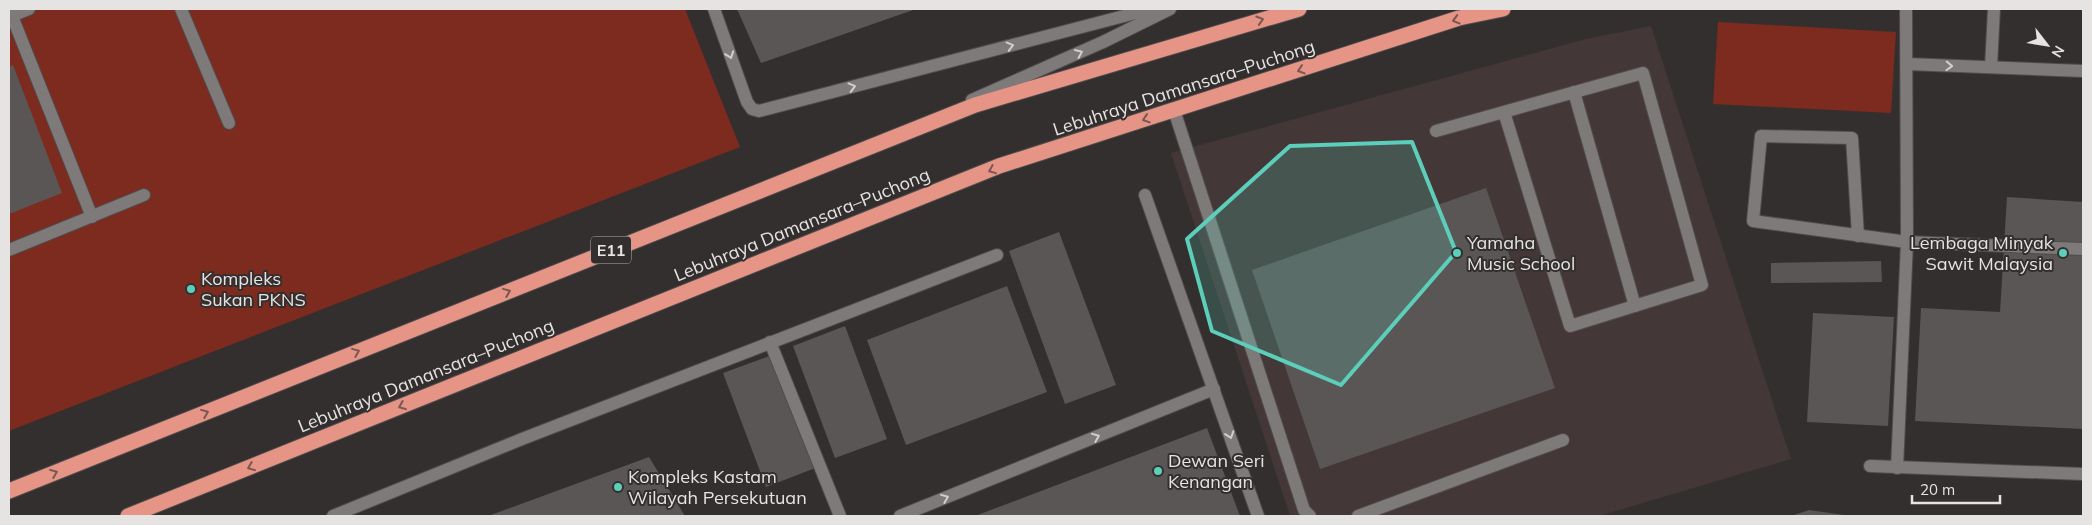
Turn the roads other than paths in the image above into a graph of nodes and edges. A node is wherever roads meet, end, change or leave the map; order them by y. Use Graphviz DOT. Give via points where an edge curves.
graph roads {
  1 [pos="29,9"];
  2 [pos="181,9"];
  3 [pos="714,9"];
  4 [pos="1151,9"];
  5 [pos="1170,9"];
  6 [pos="1299,9"];
  7 [pos="1503,9"];
  8 [pos="1906,9"];
  9 [pos="1994,9"];
  10 [pos="10,16"];
  11 [pos="1908,64"];
  12 [pos="1991,67"];
  13 [pos="2083,71"];
  14 [pos="1574,92"];
  15 [pos="1174,110"];
  16 [pos="1504,112"];
  17 [pos="229,123"];
  18 [pos="1436,131"];
  19 [pos="826,165"];
  20 [pos="144,195"];
  21 [pos="1145,195"];
  22 [pos="92,216"];
  23 [pos="1858,236"];
  24 [pos="1907,242"];
  25 [pos="2083,249"];
  26 [pos="9,250"];
  27 [pos="997,255"];
  28 [pos="1635,306"];
  29 [pos="770,342"];
  30 [pos="1214,389"];
  31 [pos="1563,440"];
  32 [pos="1870,466"];
  33 [pos="1897,468"];
  34 [pos="2083,474"];
  35 [pos="9,491"];
  36 [pos="373,500"];
  37 [pos="132,515"];
  38 [pos="333,516"];
  39 [pos="353,516"];
  40 [pos="840,516"];
  41 [pos="900,516"];
  42 [pos="1258,516"];
  43 [pos="1310,516"];
  44 [pos="1358,516"];
  1 -- 10 [label="street"];
  2 -- 17 [label="street"];
  3 -- 4 [label="street, one-way" via="747,102 752,109 759,111"];
  19 -- 5 [label="street, one-way"];
  19 -- 6 [label="highway, E11, one-way" via="975,105"];
  7 -- 15 [label="highway, Lebuhraya Damansara–Puchong, one-way" via="1459,18"];
  8 -- 11 [label="street"];
  9 -- 12 [label="street"];
  10 -- 22 [label="street"];
  11 -- 12 [label="street, one-way"];
  11 -- 24 [label="street"];
  12 -- 13 [label="street"];
  14 -- 16 [label="street"];
  14 -- 28 [label="street"];
  14 -- 28 [label="street" via="1643,73 1702,285"];
  15 -- 37 [label="highway, Lebuhraya Damansara–Puchong, one-way" via="999,166"];
  15 -- 43 [label="street" via="1304,510"];
  16 -- 18 [label="street"];
  16 -- 28 [label="street" via="1570,326"];
  35 -- 19 [label="highway, E11, one-way"];
  20 -- 22 [label="street"];
  21 -- 30 [label="street"];
  22 -- 26 [label="street"];
  23 -- 23 [label="street" via="1753,221 1761,136 1852,138"];
  23 -- 24 [label="street"];
  24 -- 25 [label="street"];
  24 -- 33 [label="street"];
  27 -- 29 [label="street"];
  29 -- 36 [label="street"];
  29 -- 40 [label="street"];
  41 -- 30 [label="street, one-way"];
  30 -- 42 [label="street, one-way"];
  31 -- 44 [label="street"];
  32 -- 33 [label="street"];
  33 -- 34 [label="street"];
  36 -- 38 [label="street"];
  36 -- 39 [label="street"];
}
